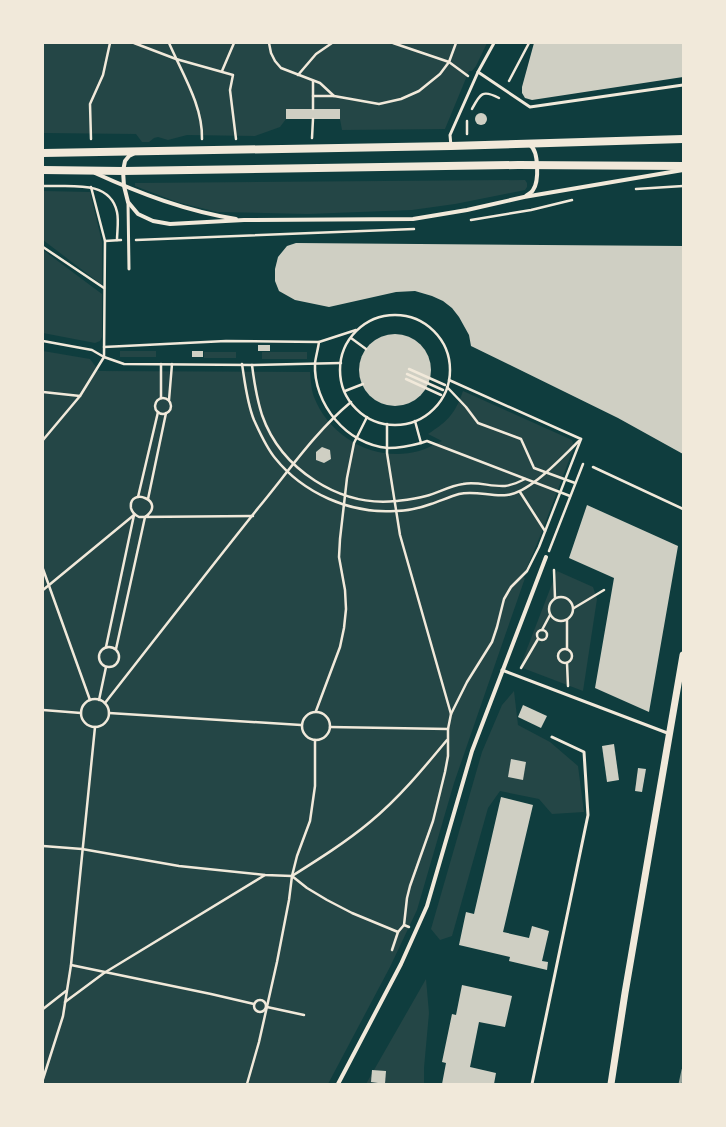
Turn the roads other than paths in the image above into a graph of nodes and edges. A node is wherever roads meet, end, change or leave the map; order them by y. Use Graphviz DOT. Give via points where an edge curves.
graph roads {
  1 [pos="494,43"];
  2 [pos="478,72"];
  3 [pos="683,85"];
  4 [pos="683,139"];
  5 [pos="526,144"];
  6 [pos="451,146"];
  7 [pos="137,152"];
  8 [pos="43,153"];
  9 [pos="536,165"];
  10 [pos="683,166"];
  11 [pos="43,170"];
  12 [pos="683,170"];
  13 [pos="91,171"];
  14 [pos="123,171"];
  15 [pos="124,186"];
  16 [pos="524,197"];
  17 [pos="128,202"];
  18 [pos="244,220"];
  19 [pos="129,269"];
  20 [pos="546,557"];
  21 [pos="683,654"];
  22 [pos="502,670"];
  23 [pos="670,734"];
  24 [pos="552,737"];
  25 [pos="338,1084"];
  26 [pos="532,1084"];
  27 [pos="611,1084"];
  1 -- 2 [label="lane"];
  2 -- 3 [label="lane" via="530,107"];
  2 -- 6 [label="lane" via="450,136"];
  4 -- 5 [label="main road"];
  5 -- 6 [label="main road"];
  5 -- 9 [label="street" via="534,148"];
  6 -- 7 [label="main road"];
  7 -- 8 [label="main road"];
  7 -- 14 [label="street" via="125,161"];
  9 -- 10 [label="main road"];
  9 -- 14 [label="main road"];
  9 -- 16 [label="street" via="536,185"];
  11 -- 13 [label="main road"];
  12 -- 16 [label="street"];
  13 -- 14 [label="main road"];
  13 -- 15 [label="street"];
  14 -- 15 [label="street"];
  15 -- 17 [label="street"];
  15 -- 18 [label="street" via="177,206"];
  16 -- 18 [label="street" via="413,219"];
  17 -- 18 [label="street" via="138,214 153,221 170,224"];
  17 -- 19 [label="lane"];
  20 -- 22 [label="street"];
  21 -- 23 [label="street"];
  22 -- 23 [label="lane"];
  22 -- 25 [label="street" via="472,752 427,906 401,964"];
  23 -- 27 [label="street"];
  24 -- 26 [label="lane" via="584,752 588,815"];
}
